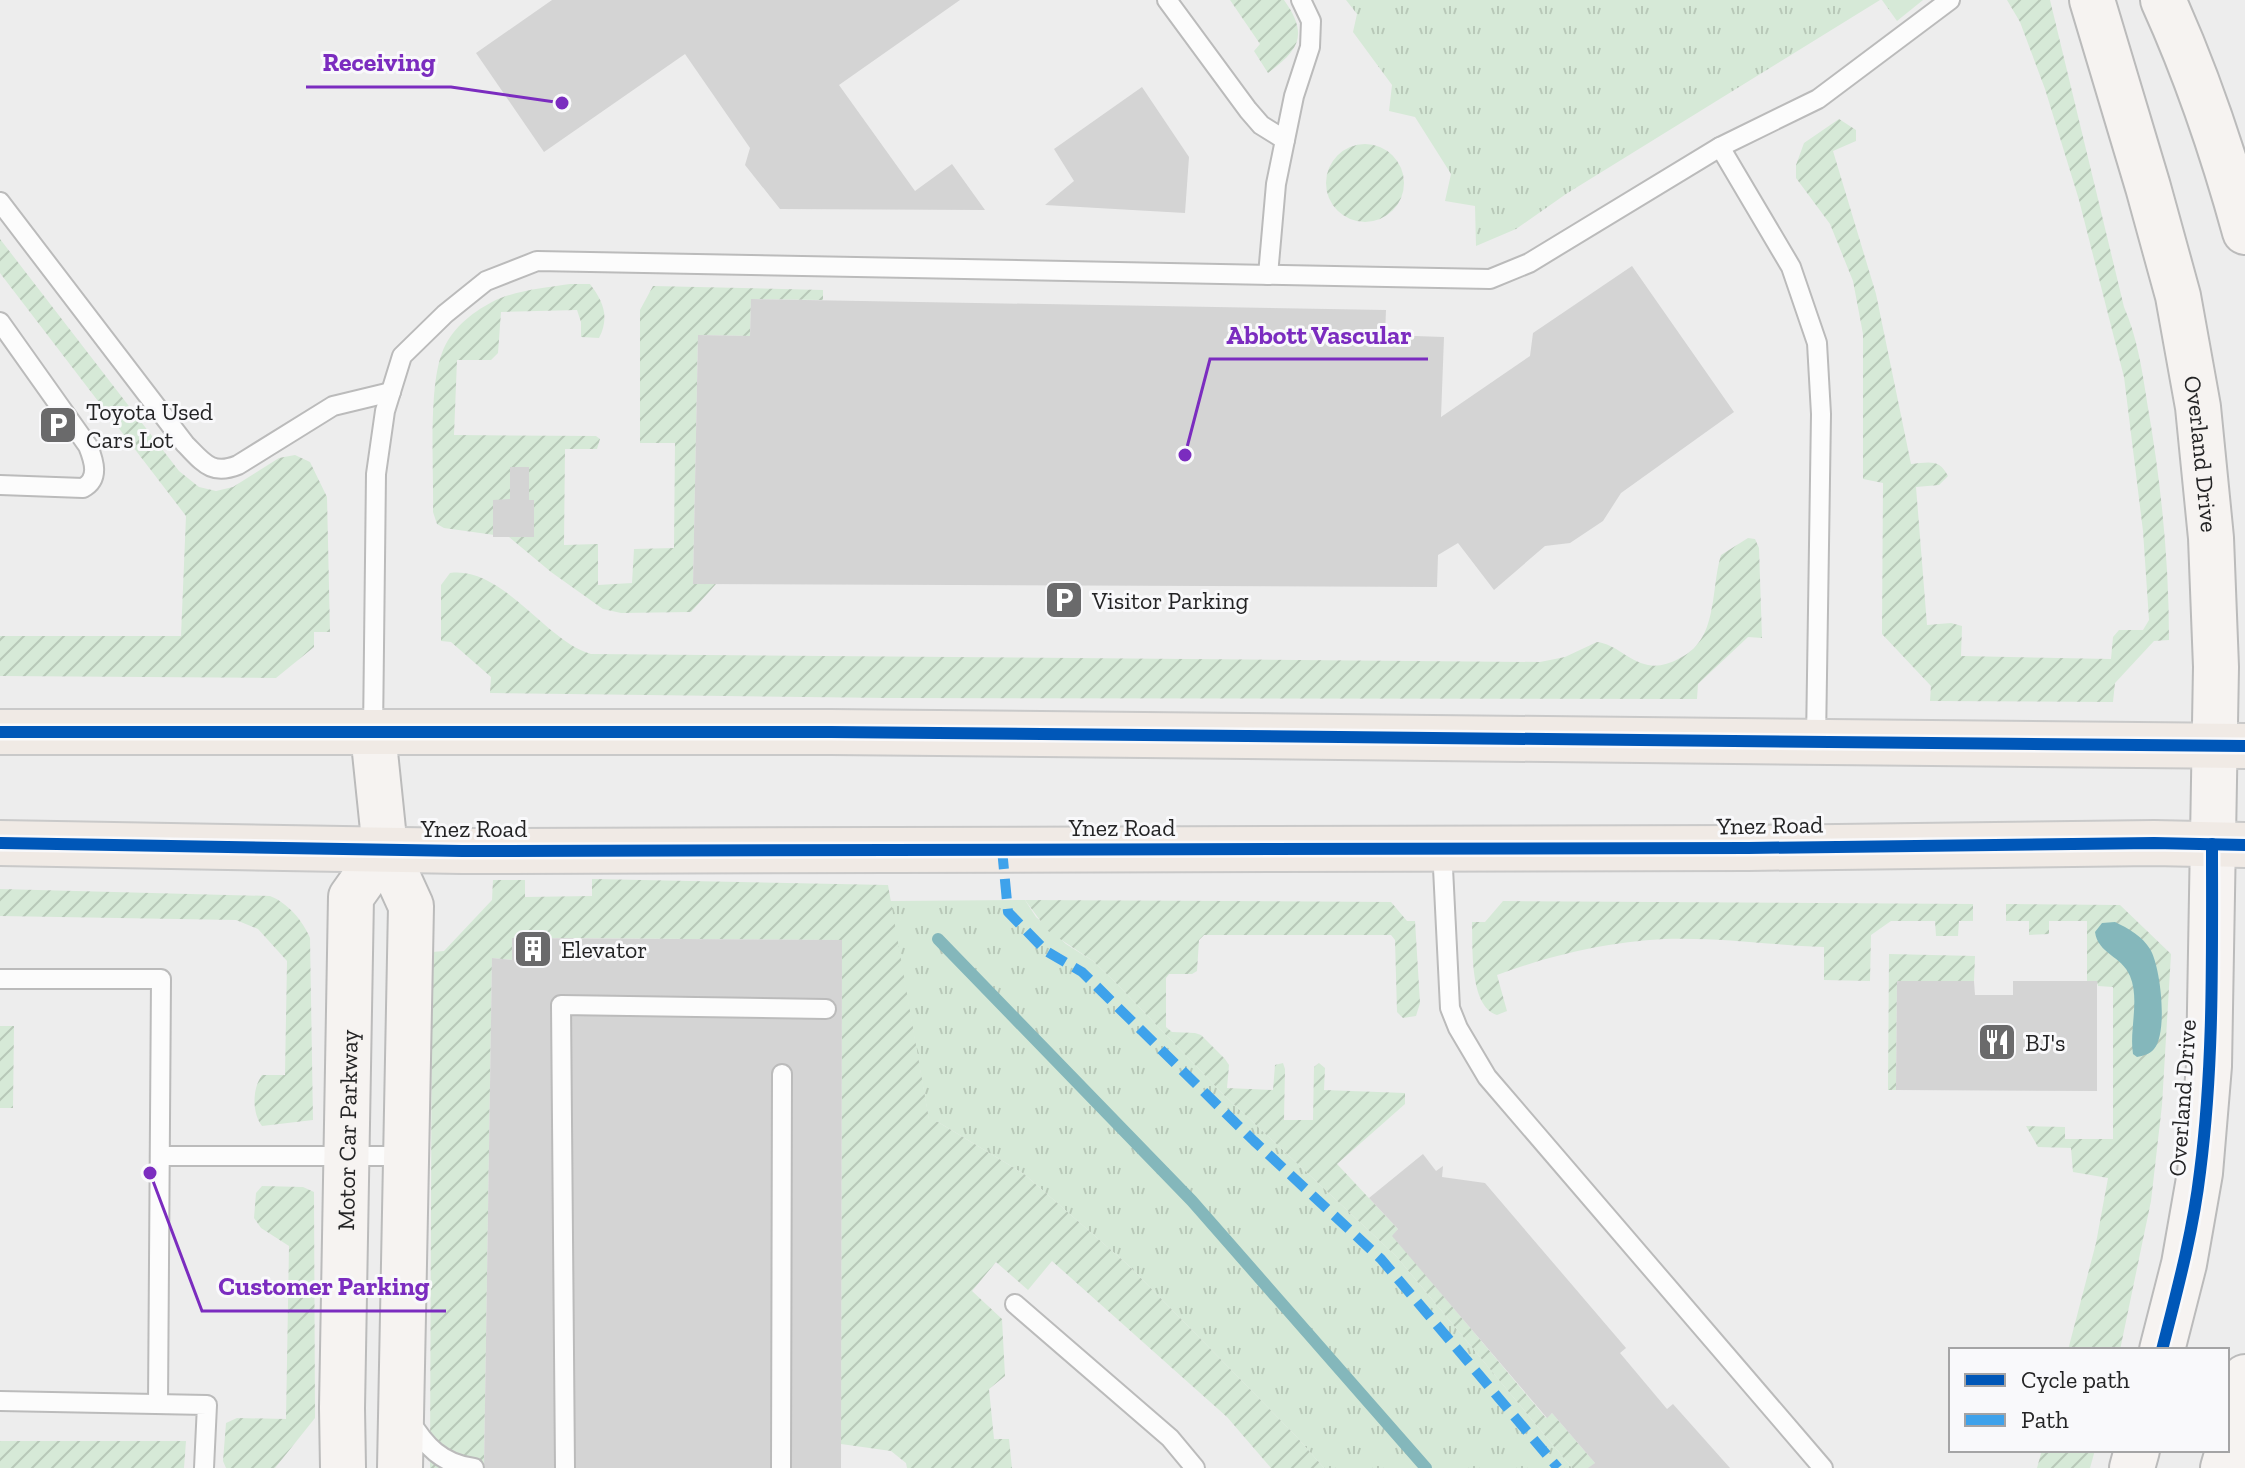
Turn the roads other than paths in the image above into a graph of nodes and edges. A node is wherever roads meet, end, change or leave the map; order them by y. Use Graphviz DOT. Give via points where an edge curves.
graph roads {
  1 [pos="1167,0"];
  2 [pos="1301,0"];
  3 [pos="1950,0"];
  4 [pos="2092,0"];
  5 [pos="2163,0"];
  6 [pos="1285,140"];
  7 [pos="1720,147"];
  8 [pos="0,202"];
  9 [pos="2245,232"];
  10 [pos="1268,275"];
  11 [pos="0,322"];
  12 [pos="391,392"];
  13 [pos="0,485"];
  14 [pos="0,732"];
  15 [pos="373,733"];
  16 [pos="1816,741"];
  17 [pos="2230,746"];
  18 [pos="0,843"];
  19 [pos="2228,845"];
  20 [pos="1442,848"];
  21 [pos="385,849"];
  22 [pos="0,979"];
  23 [pos="826,1009"];
  24 [pos="782,1074"];
  25 [pos="160,1156"];
  26 [pos="346,1156"];
  27 [pos="405,1156"];
  28 [pos="1015,1304"];
  29 [pos="2163,1348"];
  30 [pos="2245,1377"];
  31 [pos="0,1401"];
  32 [pos="158,1404"];
  33 [pos="401,1404"];
  34 [pos="2240,1425"];
  35 [pos="204,1468"];
  36 [pos="343,1468"];
  37 [pos="400,1468"];
  38 [pos="474,1468"];
  39 [pos="565,1468"];
  40 [pos="781,1468"];
  41 [pos="1195,1468"];
  42 [pos="1823,1468"];
  43 [pos="2223,1468"];
  1 -- 6 [label="lane" via="1254,118"];
  2 -- 6 [label="lane" via="1311,21 1310,47"];
  3 -- 7 [label="lane" via="1818,99"];
  4 -- 17 [label="main road, Overland Drive" via="2178,296 2198,407 2216,667"];
  5 -- 9 [label="main road" via="2193,67"];
  6 -- 10 [label="lane"];
  7 -- 10 [label="lane" via="1529,263 1490,279"];
  7 -- 16 [label="lane" via="1791,267 1817,343 1821,414"];
  8 -- 12 [label="lane" via="207,466 224,471 333,406"];
  10 -- 12 [label="lane" via="537,261 486,281 445,314 402,356"];
  11 -- 13 [label="lane" via="88,446 94,474 83,488"];
  12 -- 15 [label="lane" via="376,474"];
  14 -- 15 [label="main road"];
  15 -- 16 [label="main road"];
  15 -- 21 [label="main road"];
  16 -- 17 [label="main road"];
  17 -- 19 [label="main road, Overland Drive"];
  18 -- 21 [label="main road, Ynez Road"];
  19 -- 20 [label="main road, Ynez Road"];
  19 -- 29 [label="main road, Overland Drive" via="2200,1173"];
  20 -- 21 [label="main road, Ynez Road"];
  20 -- 42 [label="lane" via="1450,1008 1487,1077"];
  21 -- 26 [label="main road, Motor Car Parkway" via="351,897"];
  21 -- 27 [label="main road" via="411,906"];
  22 -- 25 [label="lane" via="161,979"];
  23 -- 39 [label="lane" via="561,1005"];
  24 -- 40 [label="lane"];
  25 -- 26 [label="lane"];
  25 -- 32 [label="lane"];
  26 -- 27 [label="lane"];
  26 -- 36 [label="main road, Motor Car Parkway"];
  27 -- 33 [label="main road"];
  28 -- 41 [label="lane" via="1170,1438"];
  30 -- 34 [label="main road"];
  31 -- 32 [label="lane"];
  32 -- 35 [label="lane" via="207,1405"];
  33 -- 37 [label="main road"];
  33 -- 38 [label="lane" via="416,1431 441,1457 455,1466"];
  34 -- 43 [label="main road"];
}
